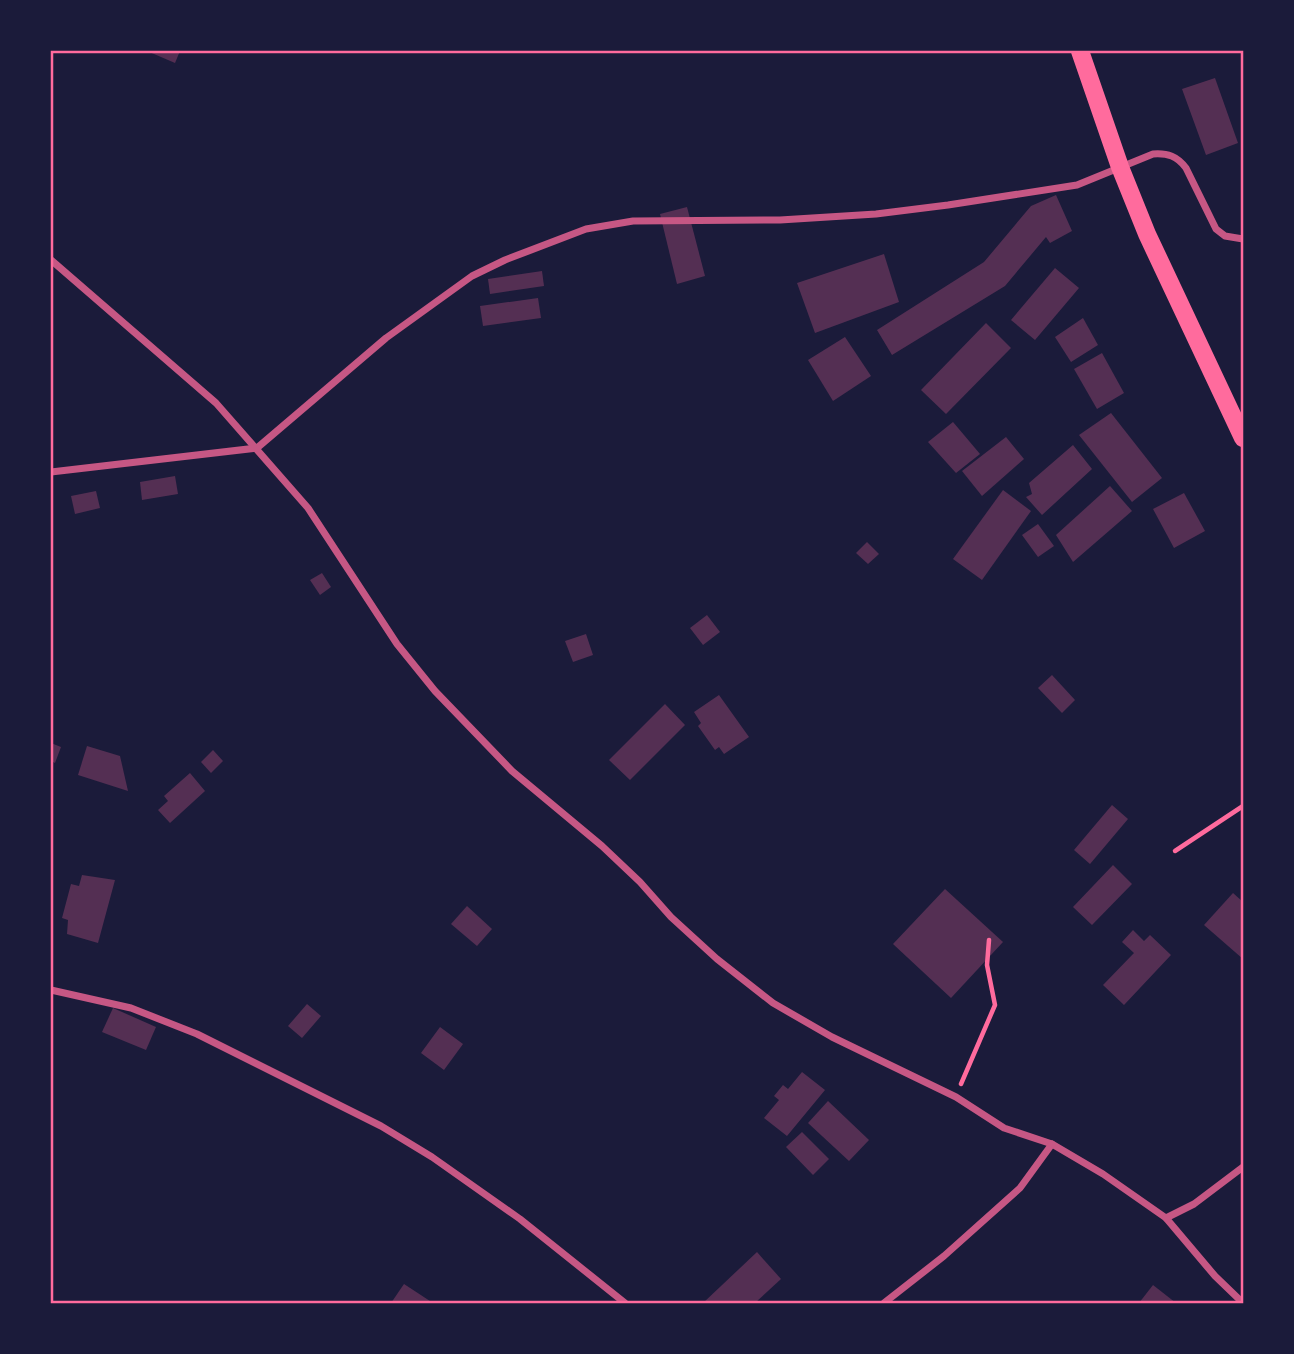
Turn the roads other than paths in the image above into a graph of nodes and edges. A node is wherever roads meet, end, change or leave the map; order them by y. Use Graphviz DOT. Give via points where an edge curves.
graph roads {
  1 [pos="1080,51"];
  2 [pos="1120,167"];
  3 [pos="1243,239"];
  4 [pos="51,260"];
  5 [pos="1243,438"];
  6 [pos="257,448"];
  7 [pos="51,472"];
  8 [pos="51,990"];
  9 [pos="1052,1144"];
  10 [pos="1243,1167"];
  11 [pos="1166,1218"];
  12 [pos="625,1303"];
  13 [pos="884,1303"];
  14 [pos="1243,1303"];
  1 -- 2 [label="main road"];
  2 -- 3 [label="street" via="1153,154 1179,159 1216,229"];
  2 -- 5 [label="main road"];
  2 -- 6 [label="street" via="1067,187 912,210 780,220 634,221 586,229 472,276 386,338"];
  4 -- 6 [label="street" via="216,403"];
  6 -- 7 [label="street"];
  6 -- 9 [label="street" via="308,508 397,644 443,701 512,771 602,846 717,959 773,1003 832,1037 956,1097 1004,1128"];
  8 -- 12 [label="street" via="131,1008 197,1034 381,1126 520,1219"];
  9 -- 11 [label="street"];
  9 -- 13 [label="street" via="1011,1196"];
  10 -- 11 [label="street" via="1194,1204"];
  11 -- 14 [label="street"];
}
